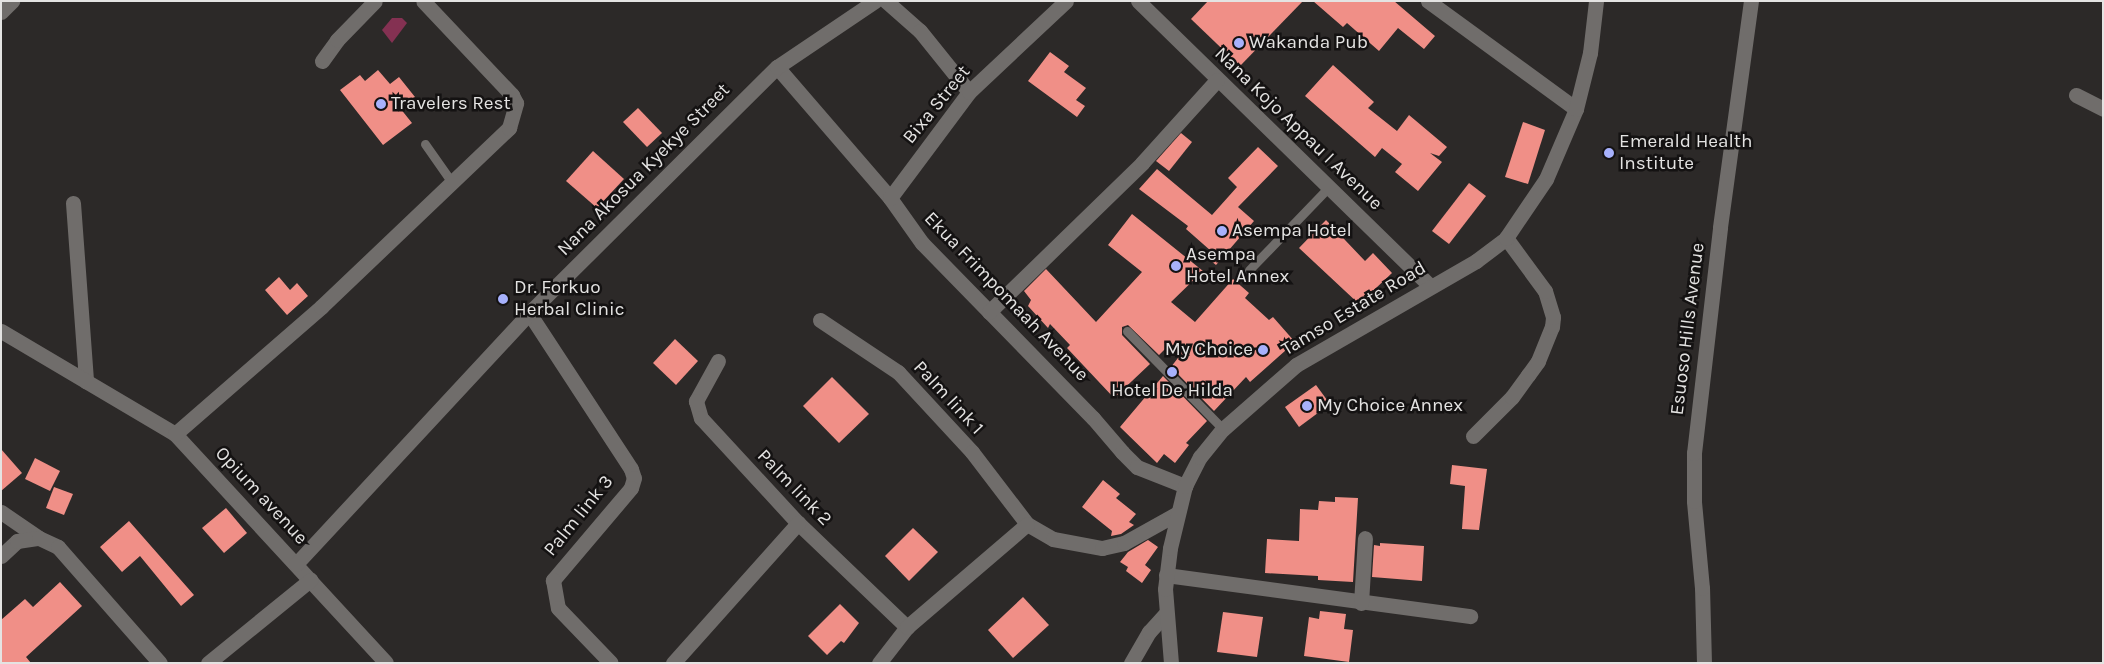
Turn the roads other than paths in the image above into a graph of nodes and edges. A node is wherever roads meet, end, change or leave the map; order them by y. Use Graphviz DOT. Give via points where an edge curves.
graph roads {
  1 [pos="375,1"];
  2 [pos="423,1"];
  3 [pos="875,1"];
  4 [pos="886,1"];
  5 [pos="1066,1"];
  6 [pos="1138,1"];
  7 [pos="1428,1"];
  8 [pos="1596,1"];
  9 [pos="1751,1"];
  10 [pos="1444,8"];
  11 [pos="322,61"];
  12 [pos="777,67"];
  13 [pos="1217,80"];
  14 [pos="969,92"];
  15 [pos="2076,95"];
  16 [pos="1576,109"];
  17 [pos="2103,109"];
  18 [pos="425,144"];
  19 [pos="450,181"];
  20 [pos="1329,187"];
  21 [pos="890,198"];
  22 [pos="73,203"];
  23 [pos="1506,238"];
  24 [pos="1249,270"];
  25 [pos="1430,286"];
  26 [pos="989,312"];
  27 [pos="528,313"];
  28 [pos="820,320"];
  29 [pos="1,331"];
  30 [pos="1127,331"];
  31 [pos="718,361"];
  32 [pos="86,382"];
  33 [pos="1223,428"];
  34 [pos="175,434"];
  35 [pos="1473,436"];
  36 [pos="1185,486"];
  37 [pos="1,512"];
  38 [pos="1176,514"];
  39 [pos="798,523"];
  40 [pos="1027,524"];
  41 [pos="39,538"];
  42 [pos="1365,538"];
  43 [pos="1,556"];
  44 [pos="296,564"];
  45 [pos="1166,575"];
  46 [pos="310,580"];
  47 [pos="1361,603"];
  48 [pos="1165,614"];
  49 [pos="1470,616"];
  50 [pos="907,628"];
  51 [pos="160,663"];
  52 [pos="208,663"];
  53 [pos="386,663"];
  54 [pos="611,663"];
  55 [pos="673,663"];
  56 [pos="879,663"];
  57 [pos="1131,663"];
  58 [pos="1171,663"];
  59 [pos="1704,663"];
  1 -- 11 [label="street" via="337,40"];
  2 -- 19 [label="street" via="516,103 509,128"];
  3 -- 12 [label="street, Nana Akosua Kyekye Street"];
  4 -- 14 [label="street" via="920,31"];
  5 -- 14 [label="street, Bixa Street"];
  6 -- 13 [label="street, Nana Kojo Appau I Avenue"];
  7 -- 10 [label="street"];
  8 -- 16 [label="street, Tamso Estate Road" via="1590,53"];
  9 -- 59 [label="street, Esuoso Hills Avenue" via="1721,217 1694,453"];
  10 -- 16 [label="street"];
  12 -- 21 [label="street, Ekua Frimpomaah Avenue"];
  12 -- 27 [label="street, Nana Akosua Kyekye Street"];
  13 -- 20 [label="street, Nana Kojo Appau I Avenue"];
  13 -- 26 [label="street" via="1142,164"];
  14 -- 21 [label="street, Bixa Street"];
  15 -- 17 [label="street"];
  16 -- 23 [label="street, Tamso Estate Road" via="1546,178"];
  18 -- 19 [label="lane"];
  19 -- 34 [label="street" via="321,307"];
  20 -- 24 [label="lane"];
  20 -- 25 [label="street, Nana Kojo Appau I Avenue"];
  21 -- 26 [label="street, Ekua Frimpomaah Avenue" via="922,244"];
  22 -- 32 [label="street"];
  23 -- 25 [label="street, Tamso Estate Road" via="1476,260"];
  23 -- 35 [label="street" via="1545,290 1553,317 1552,327 1528,376"];
  25 -- 33 [label="street, Tamso Estate Road" via="1296,365"];
  26 -- 36 [label="street, Ekua Frimpomaah Avenue" via="1137,467"];
  27 -- 44 [label="street, Nana Akosua Kyekye Street"];
  27 -- 54 [label="street, Palm link 3" via="634,478 631,488 553,580 558,608"];
  28 -- 40 [label="street, Palm link 1" via="898,372 972,452"];
  29 -- 32 [label="street, Opium avenue"];
  30 -- 33 [label="lane"];
  31 -- 39 [label="street, Palm link 2" via="696,401 700,418"];
  32 -- 34 [label="street, Opium avenue"];
  33 -- 36 [label="street, Tamso Estate Road" via="1200,457"];
  34 -- 44 [label="street, Opium avenue"];
  36 -- 38 [label="street, Tamso Estate Road"];
  37 -- 41 [label="street"];
  38 -- 40 [label="street" via="1124,543 1102,548 1053,538"];
  38 -- 45 [label="street, Tamso Estate Road"];
  39 -- 50 [label="street, Palm link 2"];
  39 -- 55 [label="street"];
  40 -- 50 [label="street"];
  41 -- 43 [label="street" via="17,541"];
  41 -- 51 [label="street" via="58,547"];
  42 -- 47 [label="street"];
  44 -- 46 [label="street, Opium avenue"];
  45 -- 47 [label="street"];
  45 -- 48 [label="street, Tamso Estate Road"];
  46 -- 52 [label="street"];
  46 -- 53 [label="street, Opium avenue"];
  47 -- 49 [label="street"];
  48 -- 57 [label="street" via="1149,632"];
  48 -- 58 [label="street, Tamso Estate Road"];
  50 -- 56 [label="street"];
}
